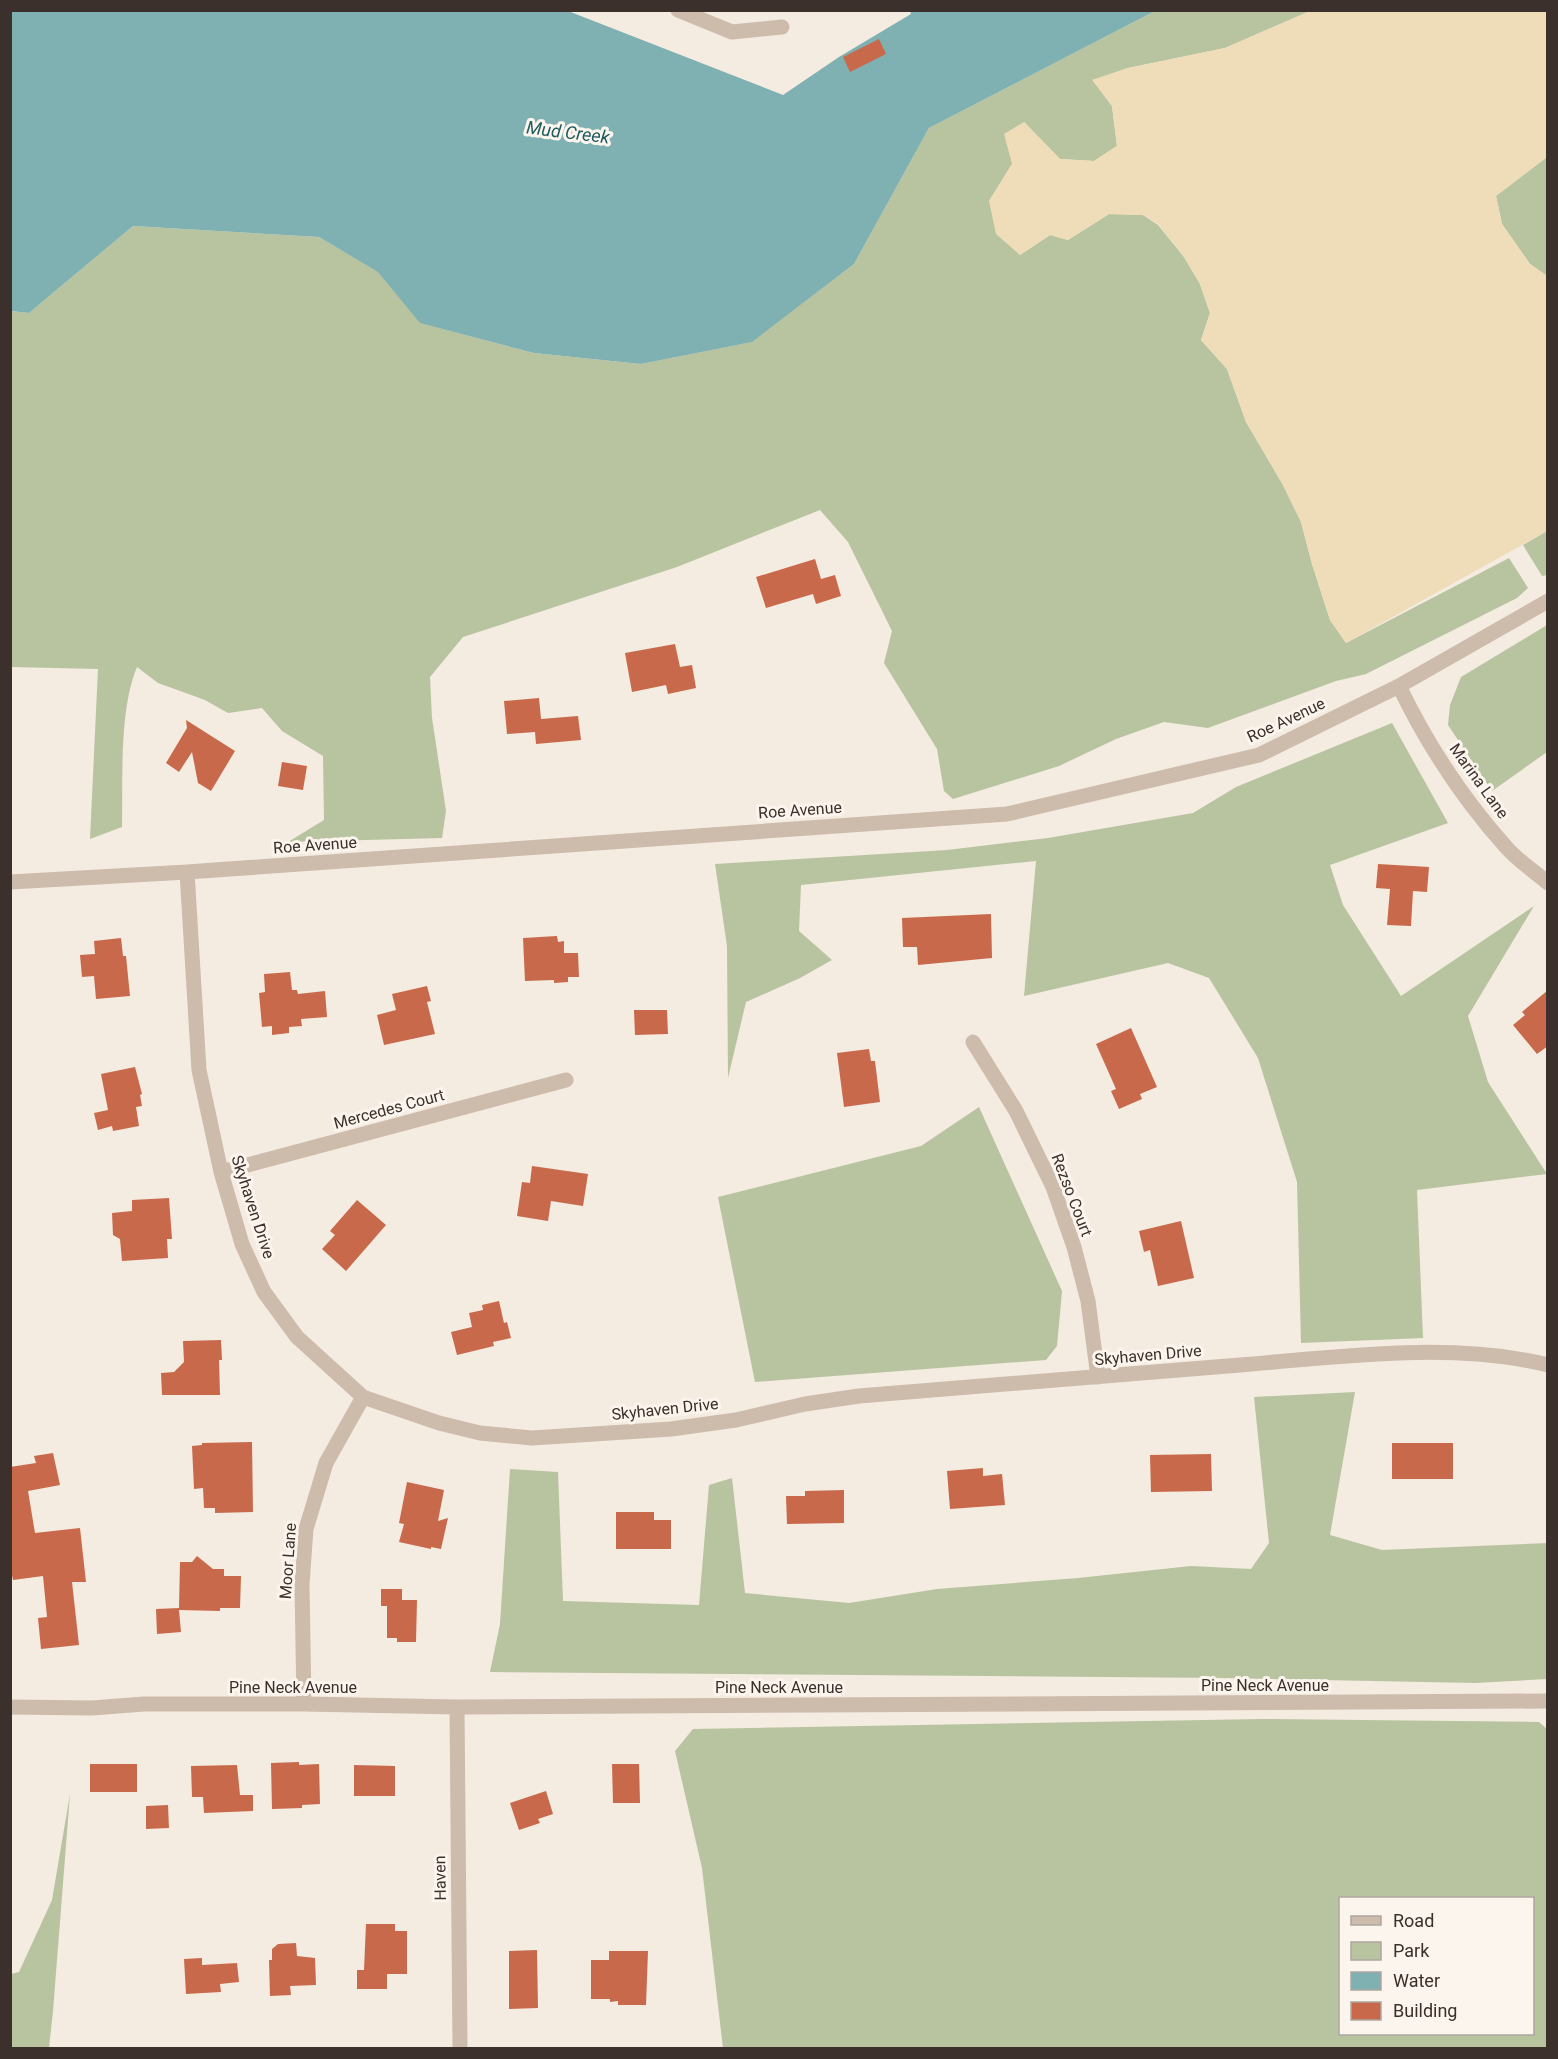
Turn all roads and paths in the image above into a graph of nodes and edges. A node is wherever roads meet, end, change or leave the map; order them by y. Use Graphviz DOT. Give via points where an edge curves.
graph roads {
  1 [pos="678,10"];
  2 [pos="782,27"];
  3 [pos="1548,601"];
  4 [pos="1399,686"];
  5 [pos="187,872"];
  6 [pos="10,882"];
  7 [pos="1548,883"];
  8 [pos="973,1042"];
  9 [pos="566,1080"];
  10 [pos="221,1172"];
  11 [pos="1548,1365"];
  12 [pos="1098,1377"];
  13 [pos="363,1397"];
  14 [pos="1548,1701"];
  15 [pos="304,1704"];
  16 [pos="10,1707"];
  17 [pos="457,1707"];
  18 [pos="460,2049"];
  1 -- 2 [label="street" via="732,32"];
  3 -- 4 [label="street, Roe Avenue"];
  4 -- 5 [label="street, Roe Avenue" via="1259,755 1007,814"];
  4 -- 7 [label="street, Marina Lane" via="1418,724 1477,810 1507,848"];
  5 -- 6 [label="street, Roe Avenue"];
  5 -- 10 [label="street, Skyhaven Drive" via="199,1070"];
  8 -- 12 [label="street, Rezso Court" via="1016,1111 1053,1187 1088,1301"];
  9 -- 10 [label="street, Mercedes Court"];
  10 -- 13 [label="street, Skyhaven Drive" via="242,1244 264,1292 297,1336"];
  11 -- 12 [label="street, Skyhaven Drive" via="1518,1357 1471,1353 1371,1355"];
  12 -- 13 [label="street, Skyhaven Drive" via="859,1396 682,1427 532,1438 480,1433"];
  13 -- 15 [label="street, Moor Lane" via="326,1463 306,1529 302,1584"];
  14 -- 17 [label="street, Pine Neck Avenue"];
  15 -- 16 [label="street, Pine Neck Avenue"];
  15 -- 17 [label="street, Pine Neck Avenue"];
  17 -- 18 [label="street, Haven"];
}
